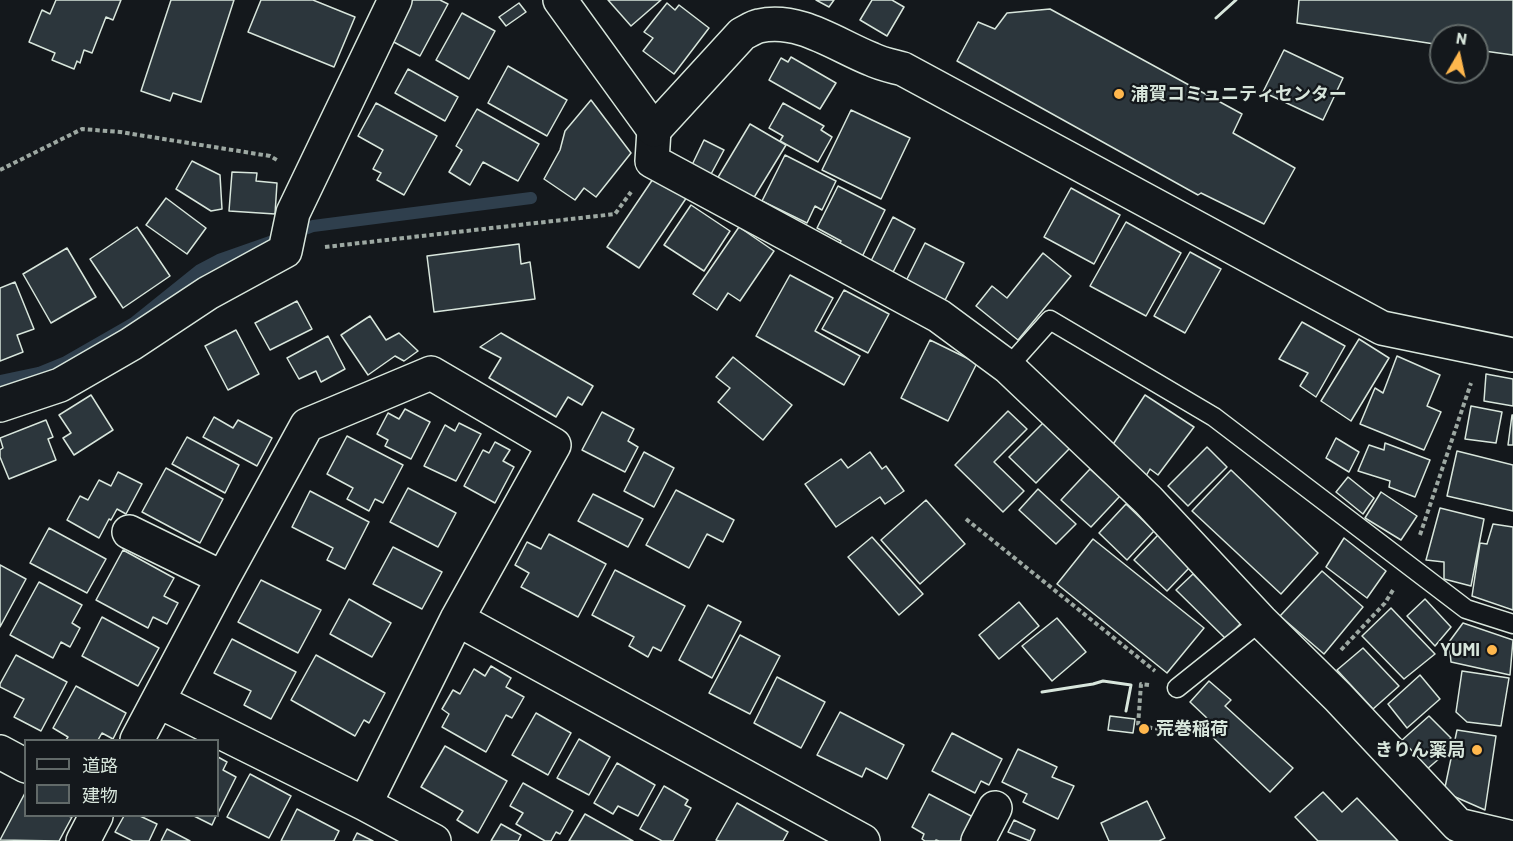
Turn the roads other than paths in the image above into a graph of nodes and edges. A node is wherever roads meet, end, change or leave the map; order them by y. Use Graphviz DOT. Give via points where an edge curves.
graph roads {
  1 [pos="395,0"];
  2 [pos="560,0"];
  3 [pos="653,145"];
  4 [pos="1498,352"];
  5 [pos="1008,368"];
  6 [pos="0,405"];
  7 [pos="129,532"];
  8 [pos="223,578"];
  9 [pos="457,619"];
  10 [pos="1261,621"];
  11 [pos="1513,624"];
  12 [pos="1177,688"];
  13 [pos="158,701"];
  14 [pos="138,739"];
  15 [pos="0,752"];
  16 [pos="24,765"];
  17 [pos="364,804"];
  18 [pos="995,808"];
  19 [pos="95,817"];
  20 [pos="1513,838"];
  21 [pos="83,841"];
  22 [pos="435,841"];
  23 [pos="863,841"];
  24 [pos="978,841"];
  1 -- 6 [label="street" via="293,213 285,248 60,385"];
  2 -- 3 [label="street"];
  3 -- 4 [label="street" via="742,34 757,26 791,25 903,69 1382,328"];
  3 -- 5 [label="street" via="703,189 939,316"];
  5 -- 10 [label="street" via="1148,500"];
  5 -- 11 [label="lane" via="1050,320 1214,417 1466,609"];
  7 -- 8 [label="street"];
  8 -- 9 [label="street" via="307,425 431,373 554,445"];
  8 -- 13 [label="street"];
  9 -- 17 [label="street"];
  9 -- 23 [label="street"];
  10 -- 12 [label="lane"];
  10 -- 20 [label="street" via="1458,825"];
  13 -- 14 [label="street"];
  13 -- 17 [label="street"];
  15 -- 16 [label="street"];
  17 -- 22 [label="street"];
  18 -- 24 [label="street"];
  19 -- 21 [label="street"];
}
